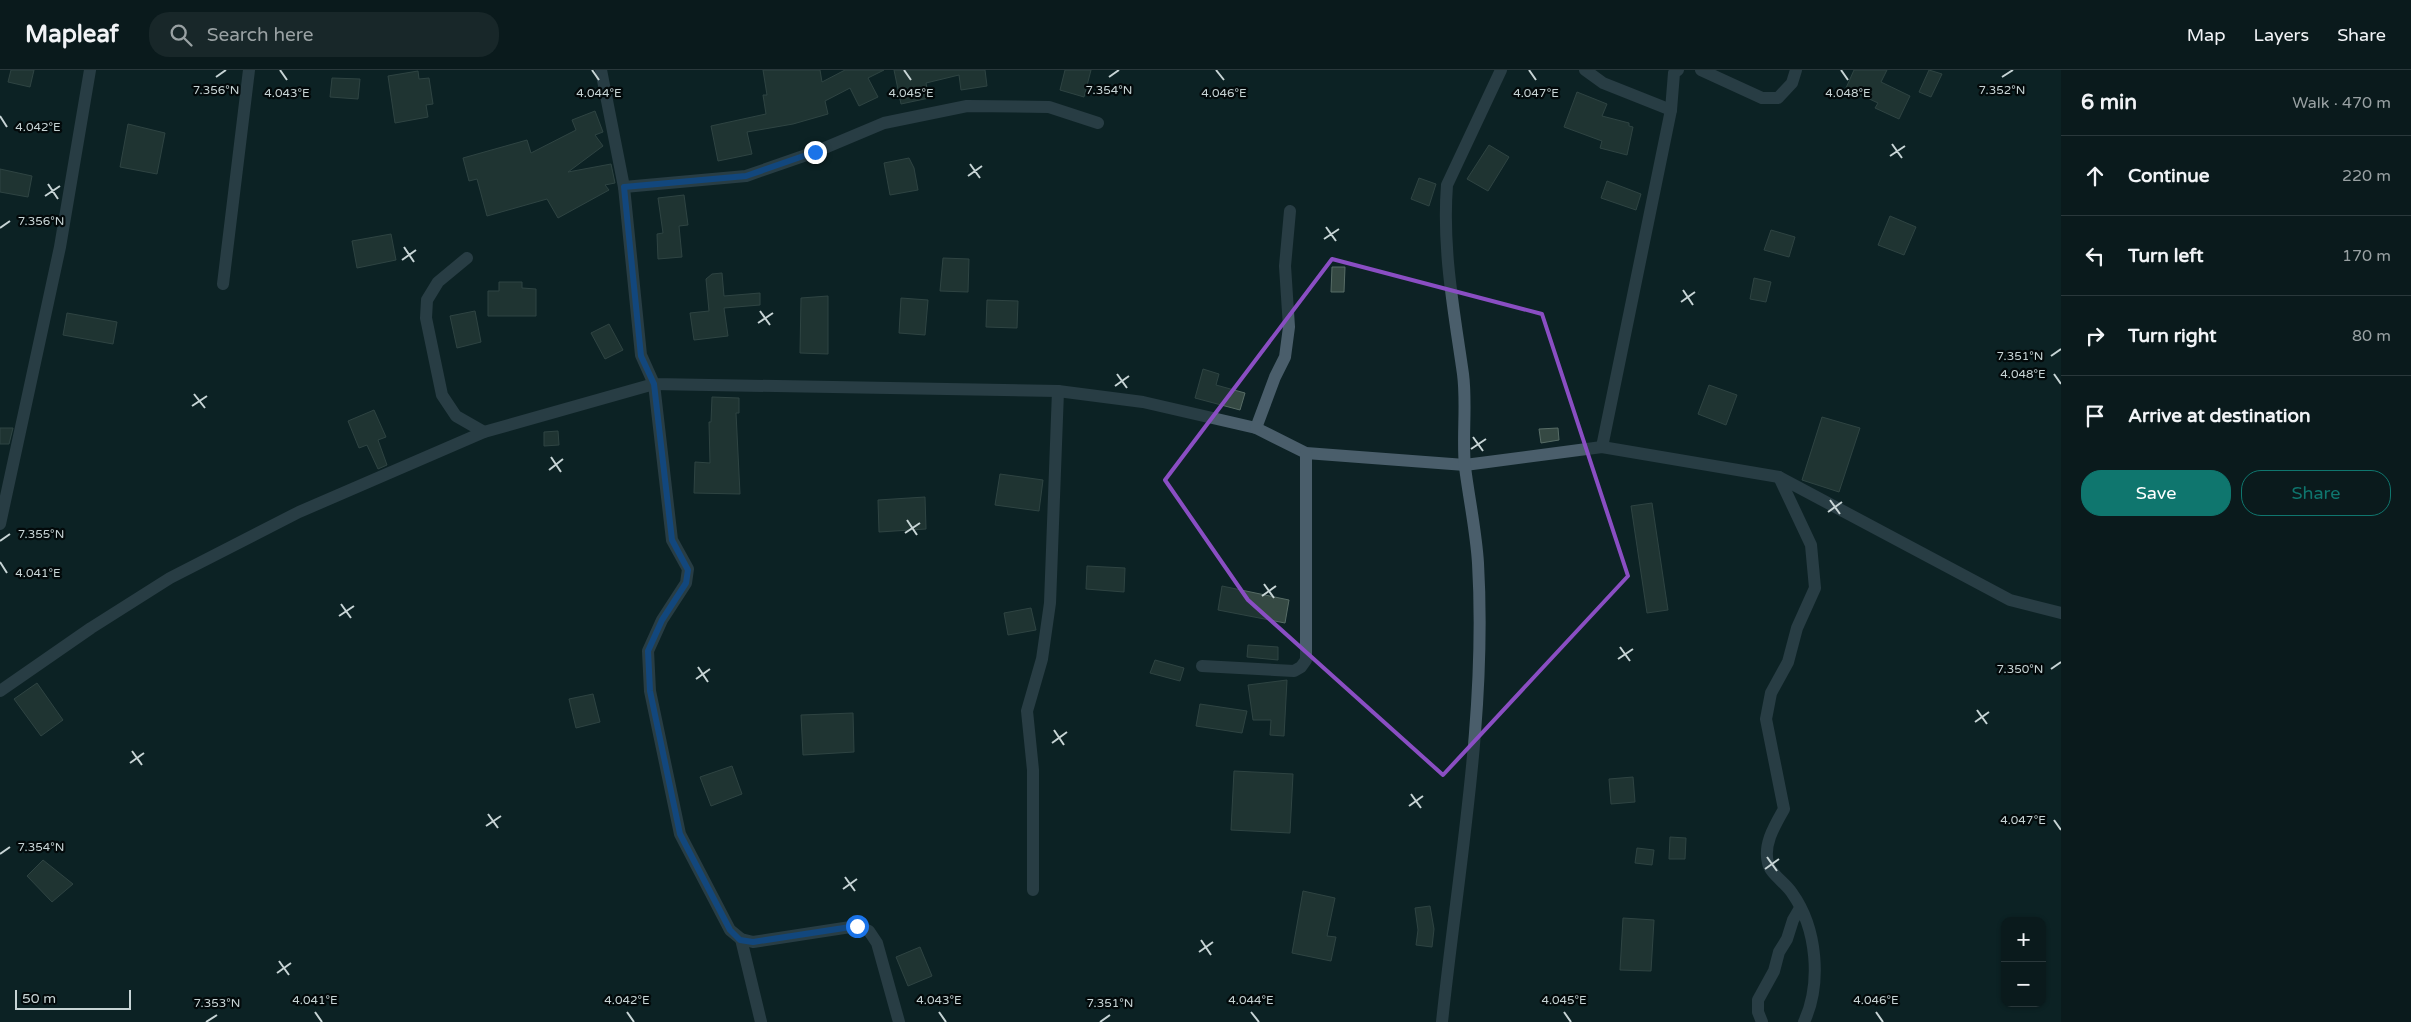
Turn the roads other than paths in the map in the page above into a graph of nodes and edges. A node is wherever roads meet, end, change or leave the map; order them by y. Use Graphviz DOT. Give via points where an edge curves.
graph roads {
  1 [pos="90,70"];
  2 [pos="250,70"];
  3 [pos="601,70"];
  4 [pos="1501,70"];
  5 [pos="1585,70"];
  6 [pos="1678,70"];
  7 [pos="1701,70"];
  8 [pos="1796,70"];
  9 [pos="1671,110"];
  10 [pos="1098,123"];
  11 [pos="624,187"];
  12 [pos="1290,211"];
  13 [pos="467,258"];
  14 [pos="223,284"];
  15 [pos="654,384"];
  16 [pos="1058,391"];
  17 [pos="1256,428"];
  18 [pos="484,432"];
  19 [pos="1602,447"];
  20 [pos="1306,453"];
  21 [pos="1465,465"];
  22 [pos="1779,477"];
  23 [pos="0,524"];
  24 [pos="2061,613"];
  25 [pos="1202,666"];
  26 [pos="0,691"];
  27 [pos="1033,890"];
  28 [pos="1800,908"];
  29 [pos="740,940"];
  30 [pos="761,1022"];
  31 [pos="899,1022"];
  32 [pos="1442,1022"];
  33 [pos="1762,1022"];
  34 [pos="1804,1022"];
  1 -- 23 [label="street" via="60,247"];
  2 -- 14 [label="street"];
  3 -- 11 [label="street"];
  4 -- 21 [label="street" via="1447,185 1446,243 1463,377"];
  5 -- 9 [label="street" via="1603,83"];
  6 -- 9 [label="street" via="1674,73"];
  7 -- 8 [label="street" via="1762,98 1778,98 1792,83"];
  9 -- 19 [label="street"];
  10 -- 11 [label="street" via="1049,107 967,106 884,123 746,176"];
  11 -- 15 [label="street" via="641,356"];
  12 -- 17 [label="street" via="1286,357"];
  13 -- 18 [label="street" via="438,282 427,300 426,318 442,395 456,416"];
  15 -- 16 [label="street"];
  15 -- 18 [label="street"];
  15 -- 29 [label="street" via="672,540 688,570 686,583 662,620 648,651 650,691 680,834 730,930"];
  16 -- 17 [label="street" via="1143,402"];
  16 -- 27 [label="street" via="1050,603 1042,659 1027,711 1033,770"];
  17 -- 20 [label="street"];
  18 -- 26 [label="street" via="299,512 170,578"];
  19 -- 21 [label="street"];
  19 -- 22 [label="street"];
  20 -- 21 [label="street"];
  20 -- 25 [label="street" via="1306,660 1302,667 1294,670"];
  21 -- 32 [label="street" via="1478,563 1478,672 1472,778"];
  22 -- 24 [label="street" via="2010,600"];
  22 -- 28 [label="street" via="1811,545 1815,588 1797,628 1788,662 1771,693 1766,719 1784,809 1766,850 1768,866 1792,893"];
  28 -- 33 [label="street" via="1779,952 1774,971 1758,1000"];
  28 -- 34 [label="street" via="1811,939 1815,970"];
  29 -- 30 [label="street"];
  29 -- 31 [label="street" via="753,942 857,926 869,931 877,943"];
}
